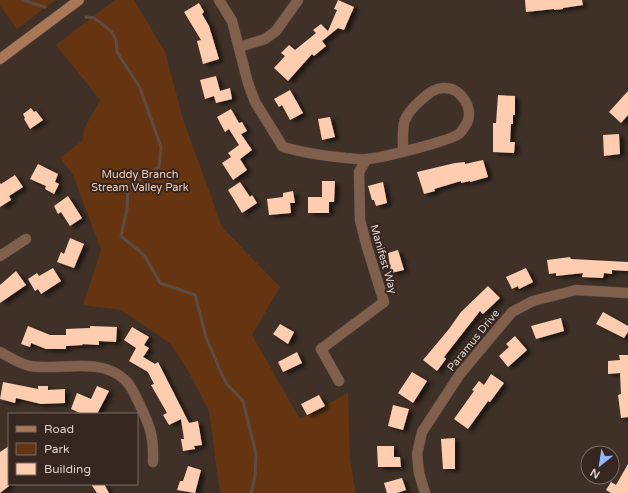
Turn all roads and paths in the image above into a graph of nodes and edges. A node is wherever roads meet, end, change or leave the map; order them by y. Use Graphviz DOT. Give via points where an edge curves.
graph roads {
  1 [pos="79,0"];
  2 [pos="219,0"];
  3 [pos="298,0"];
  4 [pos="239,47"];
  5 [pos="0,59"];
  6 [pos="403,151"];
  7 [pos="366,160"];
  8 [pos="26,239"];
  9 [pos="0,256"];
  10 [pos="628,293"];
  11 [pos="0,352"];
  12 [pos="339,380"];
  13 [pos="153,462"];
  14 [pos="425,493"];
  1 -- 5 [label="main road"];
  2 -- 4 [label="street" via="232,21"];
  3 -- 4 [label="street" via="276,31 265,39"];
  4 -- 7 [label="street" via="255,102 283,147 308,154"];
  6 -- 6 [label="street" via="448,140 460,133 468,122 469,111 466,101 457,92 446,87 431,91 403,121"];
  6 -- 7 [label="street"];
  7 -- 12 [label="street, Manifest Way" via="359,172 360,220 384,302 321,349"];
  8 -- 9 [label="street"];
  10 -- 14 [label="street, Paramus Drive" via="576,290 534,301 512,312 460,374 422,432 417,454"];
  11 -- 13 [label="street" via="19,363 31,366 92,366 106,369 125,380 132,388 149,424 154,440"];
}
